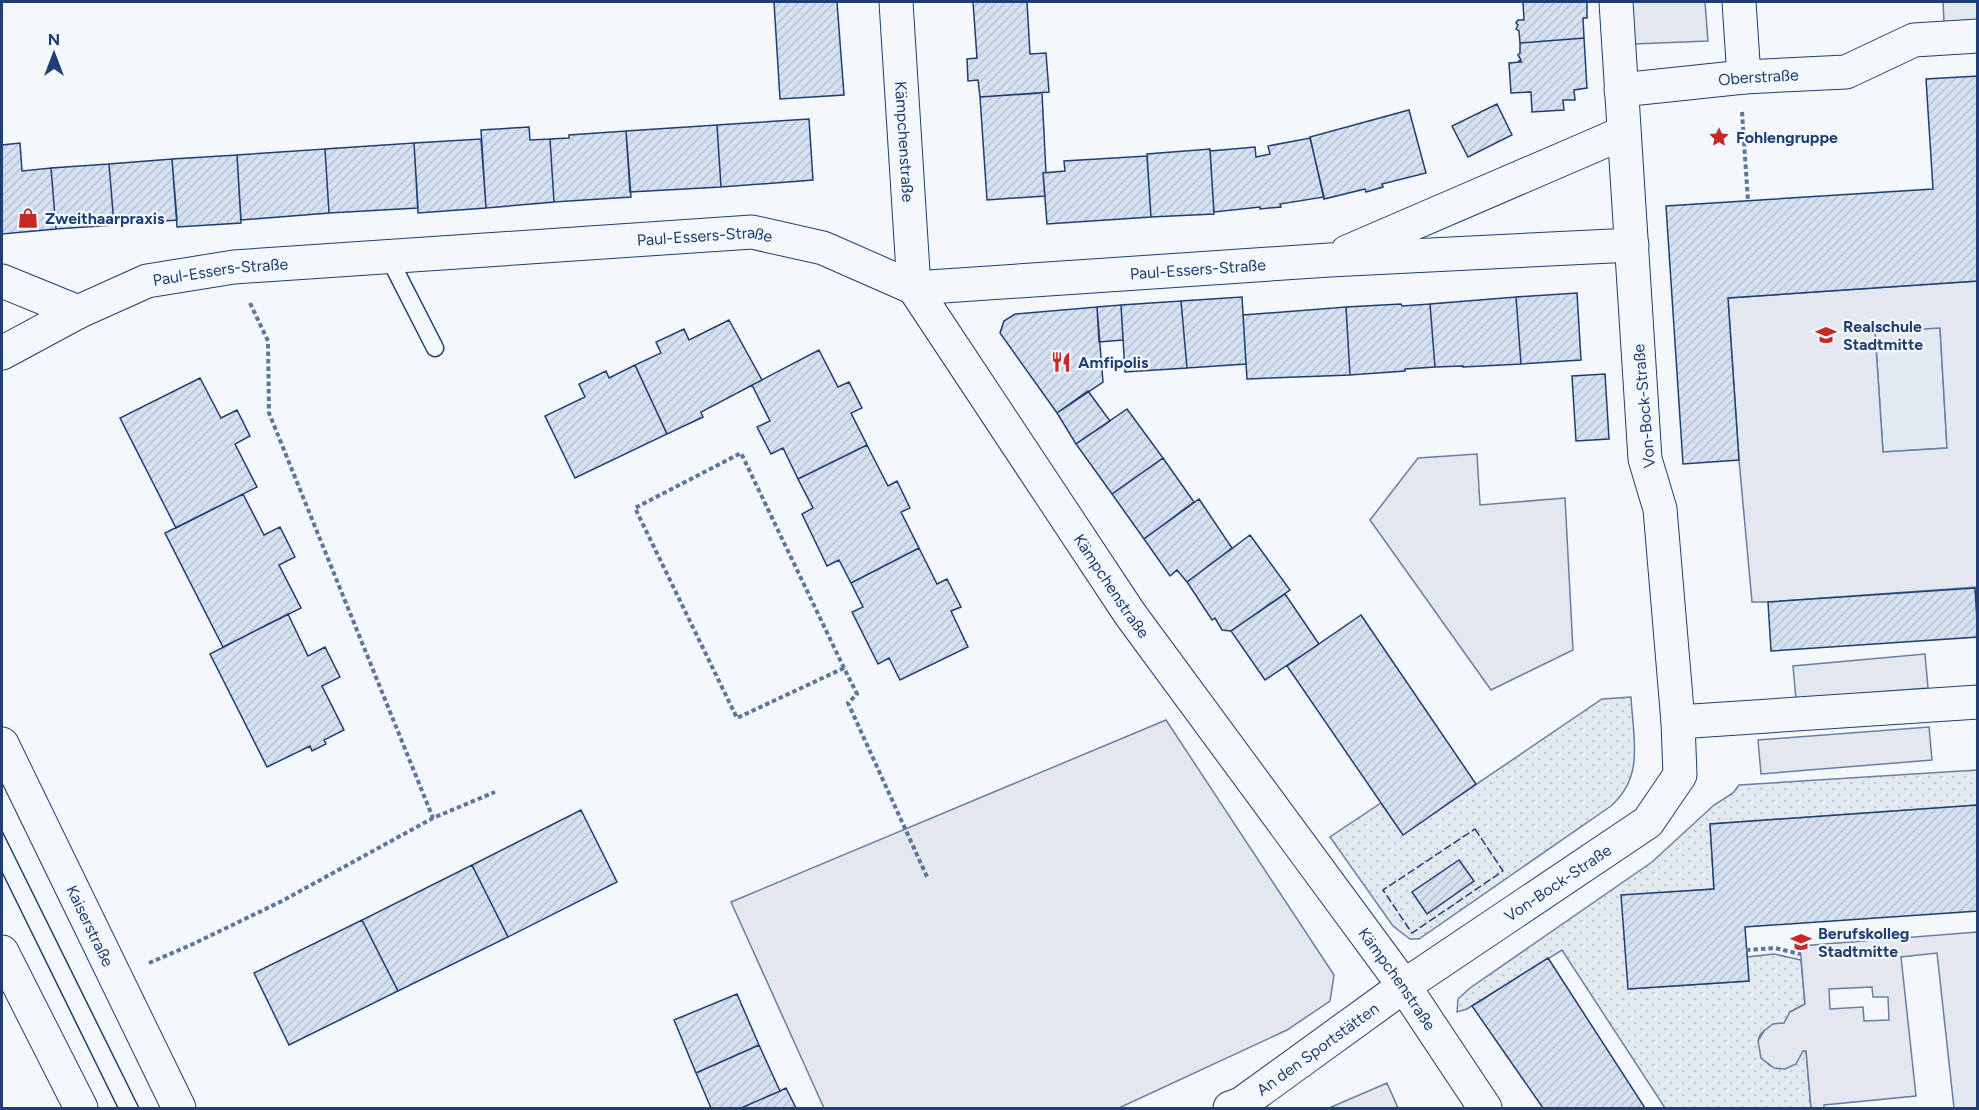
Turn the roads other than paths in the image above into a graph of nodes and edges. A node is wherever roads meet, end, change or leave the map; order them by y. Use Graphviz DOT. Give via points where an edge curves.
graph roads {
  1 [pos="896,2"];
  2 [pos="1616,2"];
  3 [pos="1739,2"];
  4 [pos="1977,36"];
  5 [pos="1744,78"];
  6 [pos="1621,90"];
  7 [pos="1623,133"];
  8 [pos="1632,245"];
  9 [pos="388,256"];
  10 [pos="1329,260"];
  11 [pos="2,281"];
  12 [pos="914,288"];
  13 [pos="78,312"];
  14 [pos="435,348"];
  15 [pos="2,353"];
  16 [pos="1977,702"];
  17 [pos="1678,722"];
  18 [pos="2,744"];
  19 [pos="2,952"];
  20 [pos="1404,986"];
  21 [pos="81,1108"];
  22 [pos="178,1108"];
  23 [pos="1230,1108"];
  24 [pos="1485,1108"];
  1 -- 12 [label="street, Kämpchenstraße"];
  2 -- 6 [label="street"];
  3 -- 5 [label="street"];
  4 -- 5 [label="street, Oberstraße" via="1914,40 1846,72"];
  5 -- 6 [label="street, Oberstraße"];
  6 -- 7 [label="street, Von-Bock-Straße"];
  7 -- 8 [label="street, Von-Bock-Straße"];
  7 -- 10 [label="street, Paul-Essers-Straße"];
  8 -- 10 [label="street, Paul-Essers-Straße"];
  8 -- 17 [label="street, Von-Bock-Straße" via="1645,459 1660,509"];
  9 -- 12 [label="street, Paul-Essers-Straße" via="752,232 823,248"];
  9 -- 13 [label="street, Paul-Essers-Straße" via="234,267 158,279"];
  9 -- 14 [label="lane"];
  10 -- 12 [label="street, Paul-Essers-Straße"];
  11 -- 13 [label="street"];
  12 -- 20 [label="street, Kämpchenstraße" via="1130,614"];
  13 -- 15 [label="street, Paul-Essers-Straße"];
  16 -- 17 [label="street"];
  17 -- 20 [label="street, Von-Bock-Straße" via="1680,775 1648,822"];
  18 -- 22 [label="street, Kaiserstraße"];
  19 -- 21 [label="street"];
  20 -- 23 [label="street, An den Sportstätten" via="1241,1104"];
  20 -- 24 [label="street, Kämpchenstraße"];
}
